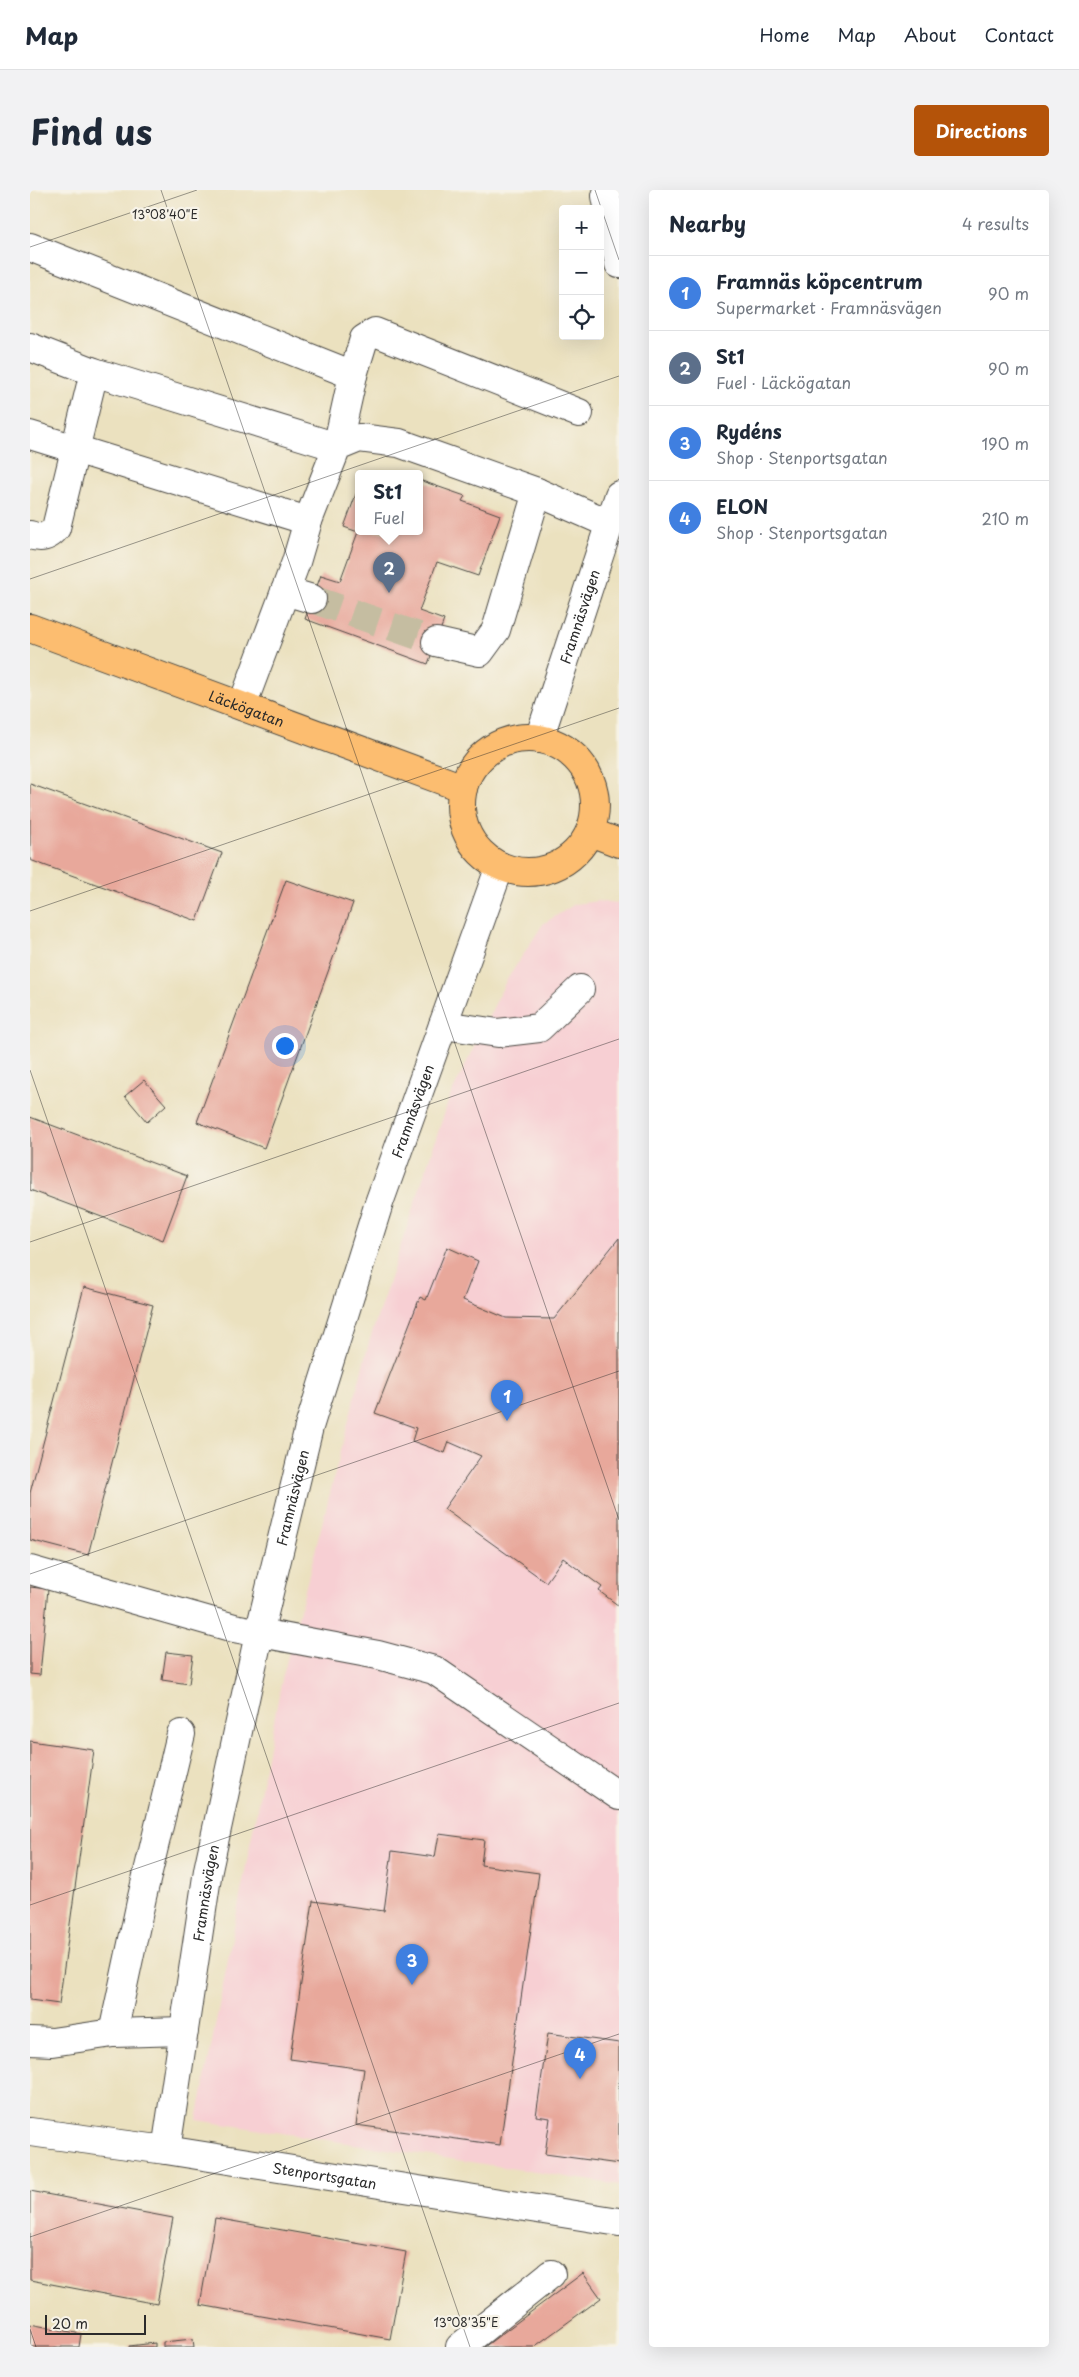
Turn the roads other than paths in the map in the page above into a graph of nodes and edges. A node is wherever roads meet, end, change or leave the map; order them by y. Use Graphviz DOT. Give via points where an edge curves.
graph roads {
  1 [pos="608,190"];
  2 [pos="30,247"];
  3 [pos="619,264"];
  4 [pos="30,347"];
  5 [pos="94,372"];
  6 [pos="353,374"];
  7 [pos="578,412"];
  8 [pos="30,435"];
  9 [pos="337,448"];
  10 [pos="75,449"];
  11 [pos="537,492"];
  12 [pos="619,495"];
  13 [pos="308,521"];
  14 [pos="610,524"];
  15 [pos="30,534"];
  16 [pos="285,591"];
  17 [pos="312,599"];
  18 [pos="30,628"];
  19 [pos="436,642"];
  20 [pos="242,706"];
  21 [pos="539,739"];
  22 [pos="463,788"];
  23 [pos="590,832"];
  24 [pos="619,843"];
  25 [pos="500,866"];
  26 [pos="580,989"];
  27 [pos="443,1025"];
  28 [pos="30,1570"];
  29 [pos="259,1634"];
  30 [pos="181,1734"];
  31 [pos="619,1796"];
  32 [pos="184,2030"];
  33 [pos="113,2033"];
  34 [pos="30,2041"];
  35 [pos="30,2132"];
  36 [pos="166,2150"];
  37 [pos="619,2222"];
  38 [pos="551,2274"];
  39 [pos="460,2347"];
  1 -- 3 [label="street" via="606,196"];
  2 -- 6 [label="street"];
  4 -- 5 [label="street"];
  5 -- 9 [label="street"];
  5 -- 10 [label="street"];
  6 -- 7 [label="street" via="364,339 375,332"];
  6 -- 9 [label="street"];
  8 -- 10 [label="street"];
  9 -- 11 [label="street" via="360,438 399,443"];
  9 -- 13 [label="street"];
  10 -- 13 [label="street"];
  10 -- 15 [label="street" via="56,528 50,535 39,538"];
  11 -- 14 [label="street"];
  11 -- 19 [label="street" via="496,630 480,652"];
  12 -- 14 [label="street, Framnäsvägen"];
  13 -- 16 [label="street"];
  14 -- 21 [label="street, Framnäsvägen"];
  16 -- 17 [label="street"];
  16 -- 20 [label="street"];
  18 -- 20 [label="main road, Läckögatan"];
  20 -- 22 [label="main road, Läckögatan"];
  21 -- 22 [label="main road" via="522,738 492,749 469,773"];
  21 -- 23 [label="main road" via="571,753 583,766 596,798"];
  22 -- 25 [label="main road" via="461,803 468,834 487,858"];
  23 -- 24 [label="main road"];
  23 -- 25 [label="main road" via="581,848 552,868 534,872"];
  25 -- 27 [label="street, Framnäsvägen"];
  26 -- 27 [label="street" via="539,1028 498,1033"];
  27 -- 29 [label="street, Framnäsvägen" via="380,1203 309,1427"];
  28 -- 29 [label="street"];
  29 -- 31 [label="street" via="378,1655 434,1670"];
  29 -- 32 [label="street, Framnäsvägen" via="208,1870"];
  30 -- 33 [label="street"];
  32 -- 33 [label="street"];
  32 -- 36 [label="street, Framnäsvägen"];
  33 -- 34 [label="street" via="52,2042"];
  35 -- 36 [label="street, Stenportsgatan"];
  36 -- 37 [label="street, Stenportsgatan"];
  38 -- 39 [label="street"];
}
